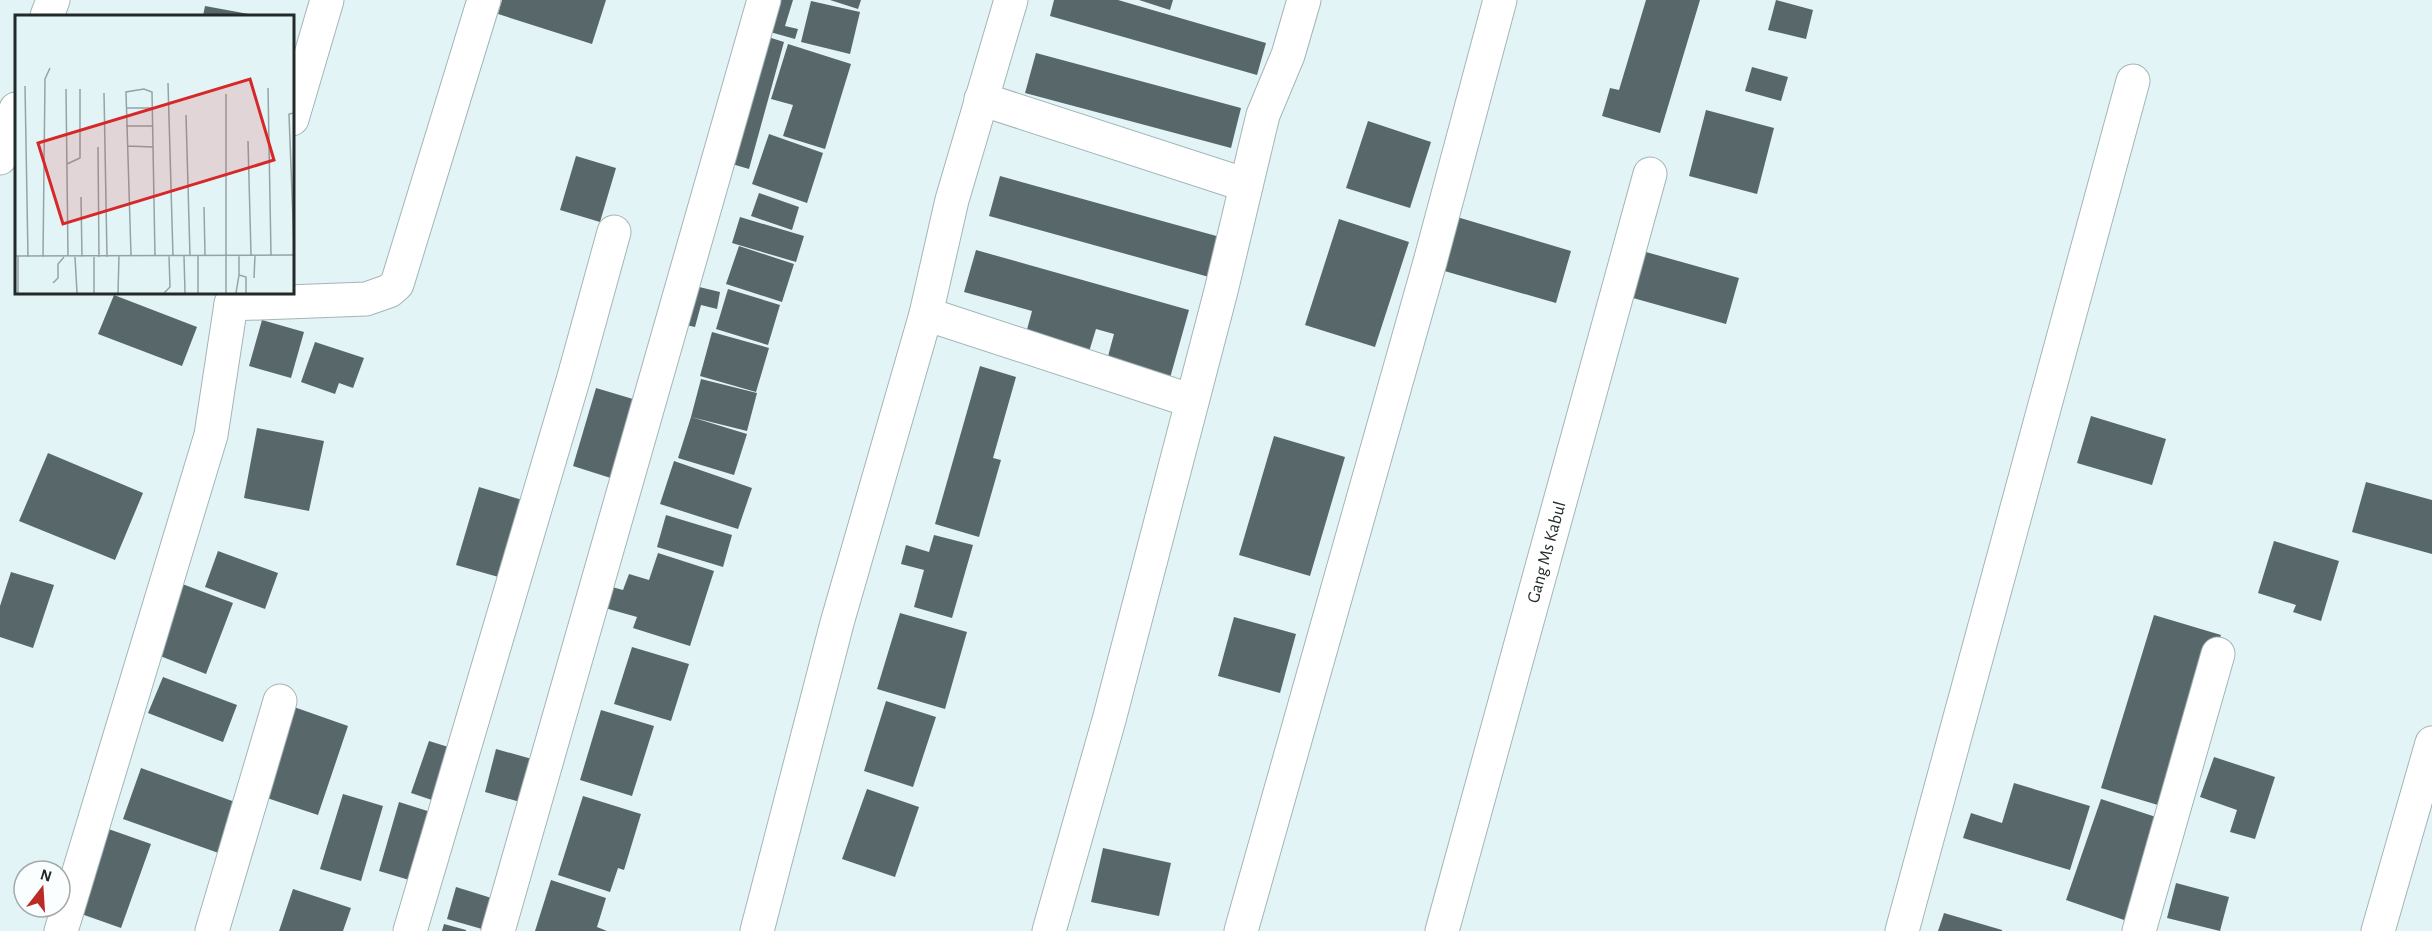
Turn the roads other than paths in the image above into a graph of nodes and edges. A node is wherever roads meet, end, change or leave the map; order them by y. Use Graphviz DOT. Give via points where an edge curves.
graph roads {
  1 [pos="53,0"];
  2 [pos="327,0"];
  3 [pos="484,0"];
  4 [pos="764,0"];
  5 [pos="1011,0"];
  6 [pos="1304,0"];
  7 [pos="1500,0"];
  8 [pos="47,15"];
  9 [pos="2133,81"];
  10 [pos="981,99"];
  11 [pos="15,112"];
  12 [pos="294,112"];
  13 [pos="0,158"];
  14 [pos="1650,174"];
  15 [pos="1246,185"];
  16 [pos="614,232"];
  17 [pos="234,298"];
  18 [pos="926,314"];
  19 [pos="1192,401"];
  20 [pos="2218,654"];
  21 [pos="280,701"];
  22 [pos="2432,742"];
  23 [pos="61,931"];
  24 [pos="212,931"];
  25 [pos="411,931"];
  26 [pos="498,931"];
  27 [pos="757,931"];
  28 [pos="1048,931"];
  29 [pos="1241,931"];
  30 [pos="1442,931"];
  31 [pos="1902,931"];
  32 [pos="2139,931"];
  33 [pos="2378,931"];
  1 -- 8 [label="street"];
  2 -- 12 [label="street"];
  3 -- 17 [label="street" via="397,284 366,300"];
  4 -- 26 [label="street"];
  5 -- 10 [label="street"];
  6 -- 15 [label="street" via="1288,55 1263,115"];
  7 -- 29 [label="street"];
  9 -- 31 [label="street"];
  10 -- 15 [label="street"];
  10 -- 18 [label="street" via="952,200"];
  11 -- 13 [label="street"];
  14 -- 30 [label="street, Gang Ms Kabul"];
  15 -- 19 [label="street"];
  16 -- 25 [label="street"];
  17 -- 23 [label="street" via="212,435"];
  18 -- 19 [label="street"];
  18 -- 27 [label="street" via="837,623"];
  19 -- 28 [label="street" via="1109,720"];
  20 -- 32 [label="street"];
  21 -- 24 [label="street"];
  22 -- 33 [label="street"];
}
